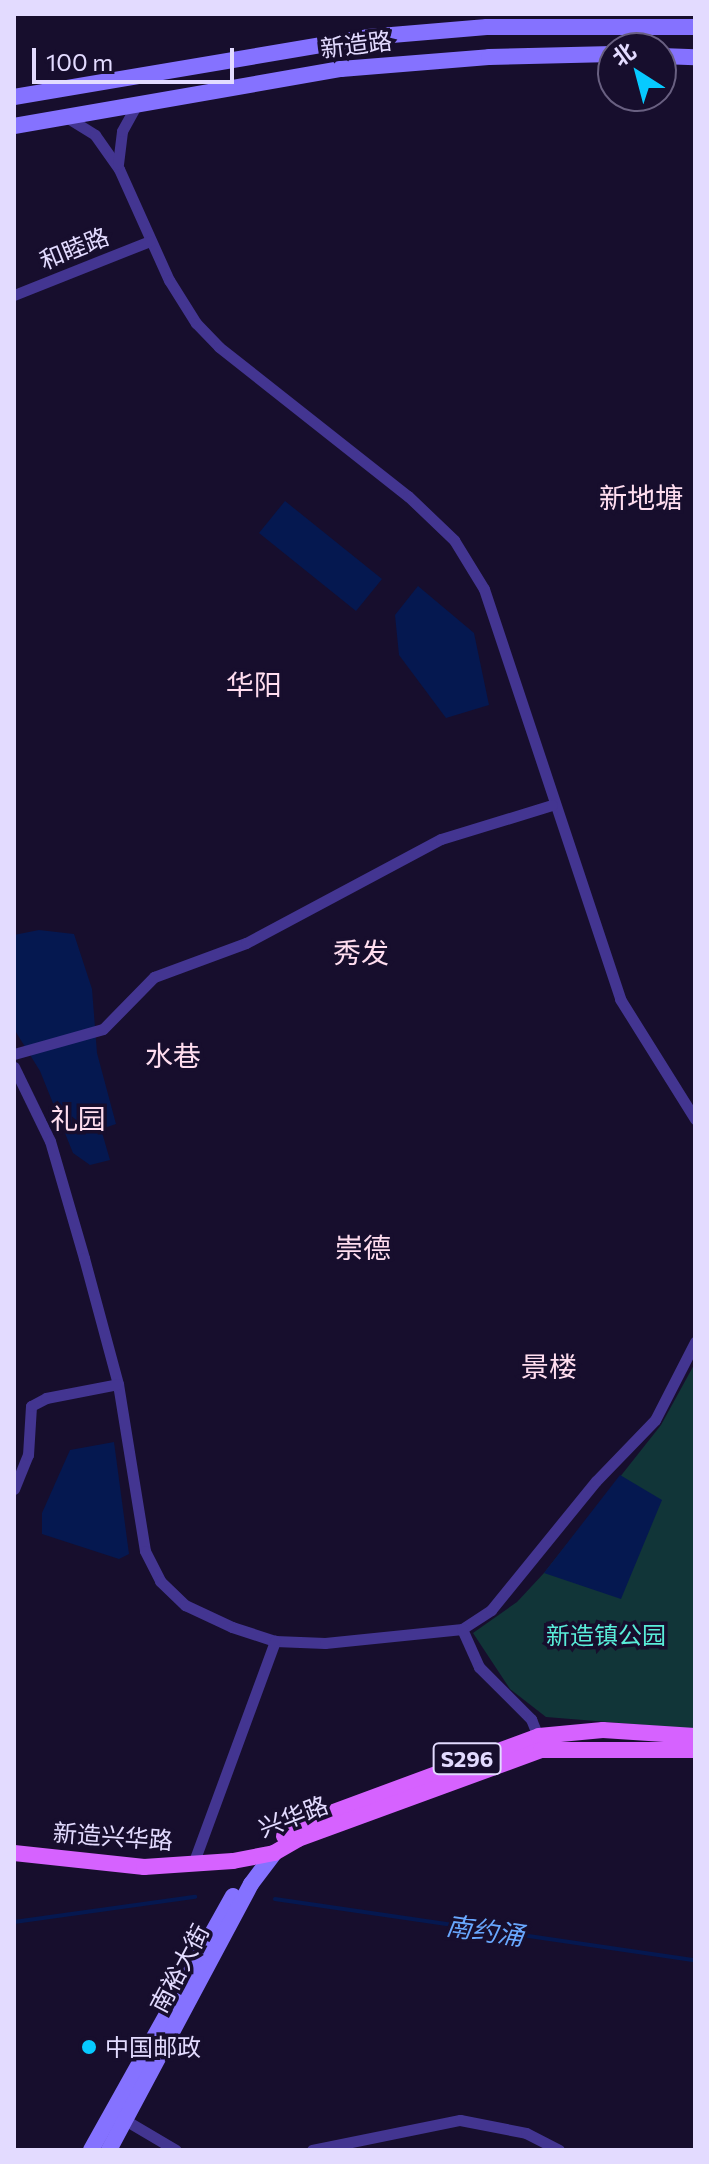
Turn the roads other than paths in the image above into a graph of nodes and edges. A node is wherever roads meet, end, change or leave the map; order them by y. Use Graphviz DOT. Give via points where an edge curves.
graph roads {
  1 [pos="695,27"];
  2 [pos="597,55"];
  3 [pos="14,97"];
  4 [pos="137,104"];
  5 [pos="63,117"];
  6 [pos="14,126"];
  7 [pos="119,169"];
  8 [pos="150,241"];
  9 [pos="14,295"];
  10 [pos="552,805"];
  11 [pos="14,1054"];
  12 [pos="14,1067"];
  13 [pos="695,1119"];
  14 [pos="695,1342"];
  15 [pos="118,1384"];
  16 [pos="14,1489"];
  17 [pos="462,1629"];
  18 [pos="275,1641"];
  19 [pos="695,1736"];
  20 [pos="540,1743"];
  21 [pos="695,1750"];
  22 [pos="14,1853"];
  23 [pos="266,1855"];
  24 [pos="193,1864"];
  25 [pos="125,2120"];
  26 [pos="91,2150"];
  27 [pos="109,2150"];
  28 [pos="176,2150"];
  29 [pos="312,2150"];
  30 [pos="559,2150"];
  1 -- 3 [label="main road, 新造路" via="500,27 368,37"];
  2 -- 4 [label="main road, 新造路" via="374,65"];
  4 -- 5 [label="main road, 新造路"];
  4 -- 7 [label="street" via="122,131"];
  5 -- 6 [label="main road, 新造路"];
  5 -- 7 [label="street" via="95,135"];
  7 -- 8 [label="street"];
  8 -- 9 [label="street, 和睦路"];
  8 -- 10 [label="street" via="196,323 219,347 408,496 454,540 484,589"];
  10 -- 11 [label="street" via="441,839 246,943 154,977 103,1029"];
  10 -- 13 [label="street" via="620,999"];
  12 -- 15 [label="street" via="50,1141"];
  14 -- 17 [label="street" via="655,1420 596,1481 491,1610"];
  15 -- 16 [label="street" via="46,1398 31,1406 28,1455"];
  15 -- 18 [label="street" via="145,1551 160,1581 185,1605"];
  17 -- 18 [label="street" via="385,1640"];
  17 -- 20 [label="street" via="479,1667 531,1719"];
  18 -- 24 [label="street"];
  19 -- 20 [label="main road, 兴华路 / S296" via="603,1730"];
  20 -- 21 [label="main road, 兴华路 / S296"];
  20 -- 23 [label="main road, 兴华路 / S296"];
  22 -- 24 [label="main road, 新造兴华路 / S296" via="144,1867"];
  23 -- 24 [label="main road, 新造兴华路 / S296"];
  23 -- 25 [label="main road, 南裕大街"];
  23 -- 26 [label="main road, 南裕大街"];
  25 -- 27 [label="main road, 南裕大街"];
  25 -- 28 [label="street"];
  29 -- 30 [label="street" via="460,2120 526,2133"];
}
